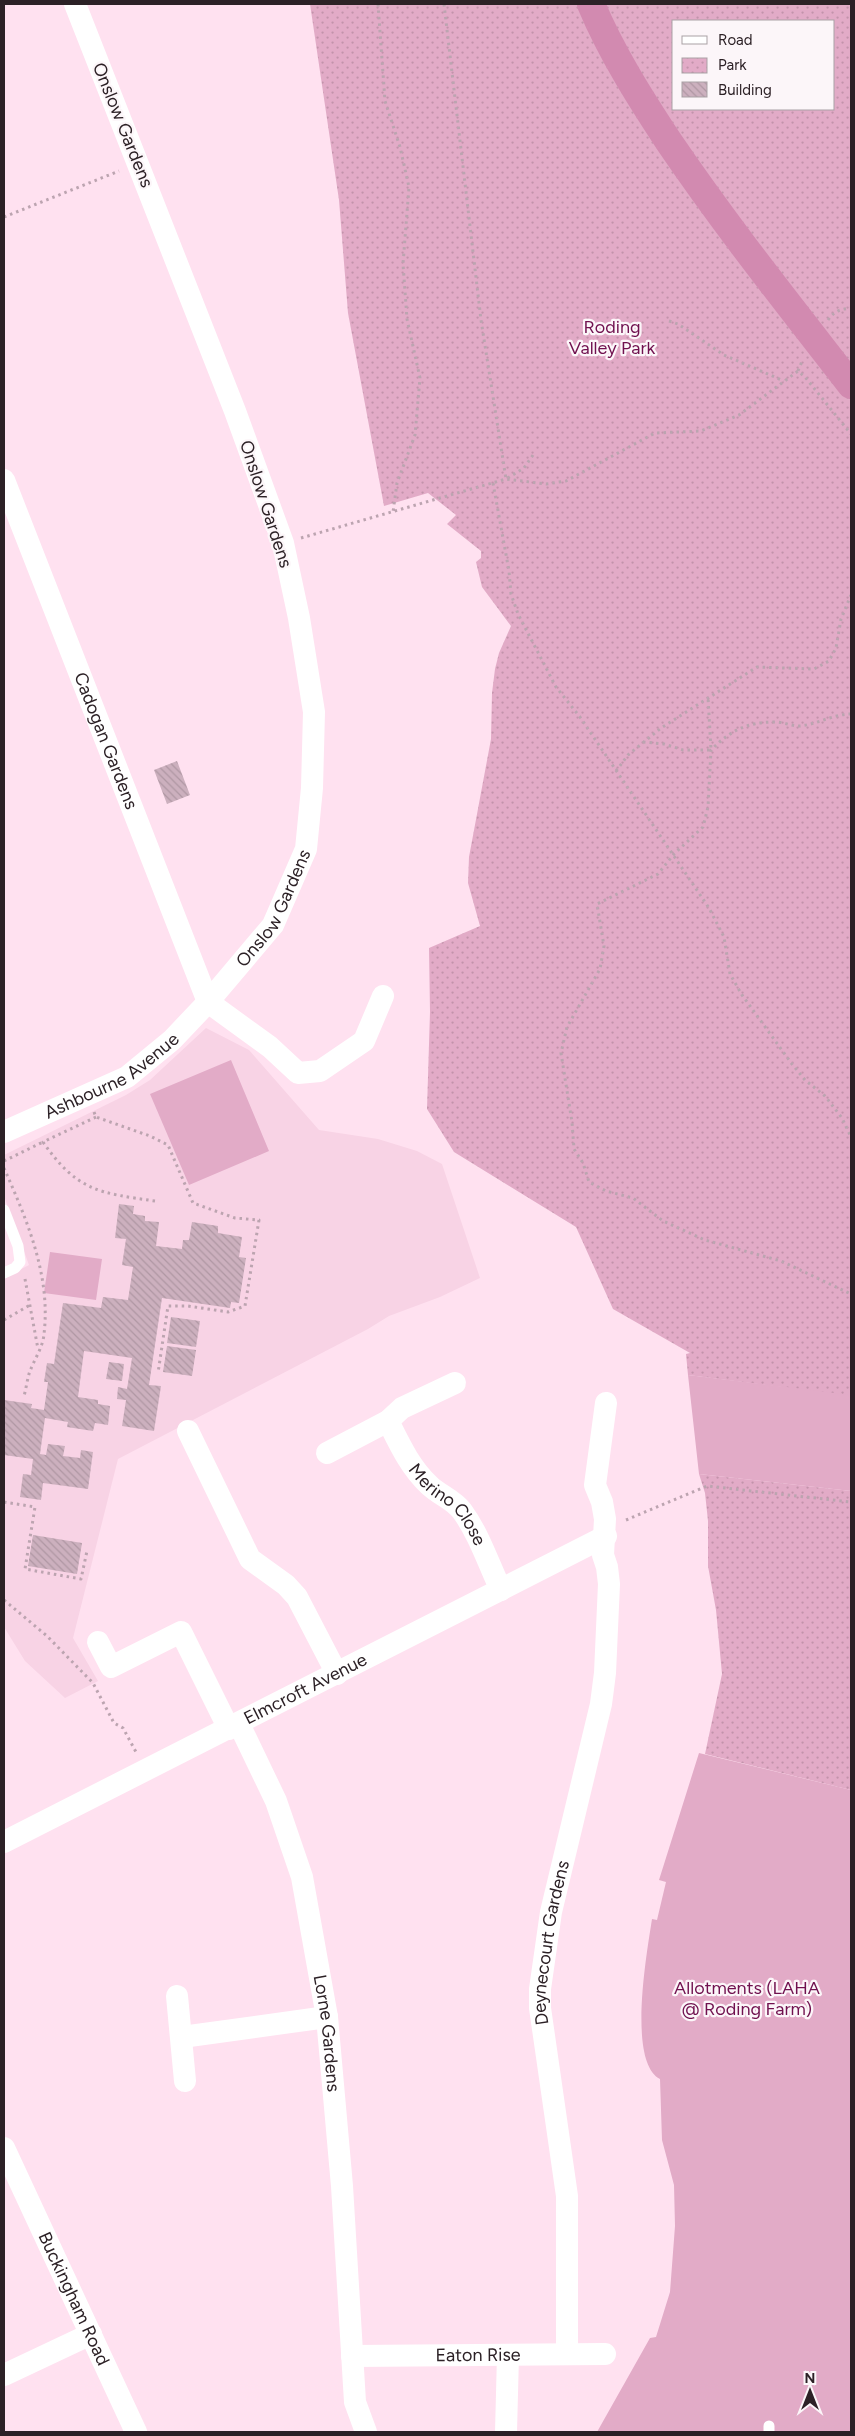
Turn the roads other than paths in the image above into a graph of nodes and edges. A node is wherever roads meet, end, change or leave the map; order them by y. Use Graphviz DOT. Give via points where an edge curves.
graph roads {
  1 [pos="75,4"];
  2 [pos="591,4"];
  3 [pos="851,385"];
  4 [pos="4,480"];
  5 [pos="383,996"];
  6 [pos="208,1002"];
  7 [pos="4,1132"];
  8 [pos="4,1210"];
  9 [pos="4,1273"];
  10 [pos="456,1382"];
  11 [pos="606,1403"];
  12 [pos="388,1421"];
  13 [pos="188,1431"];
  14 [pos="327,1453"];
  15 [pos="606,1536"];
  16 [pos="501,1590"];
  17 [pos="98,1642"];
  18 [pos="337,1674"];
  19 [pos="234,1726"];
  20 [pos="4,1842"];
  21 [pos="177,1996"];
  22 [pos="327,2017"];
  23 [pos="182,2037"];
  24 [pos="185,2081"];
  25 [pos="7,2160"];
  26 [pos="91,2334"];
  27 [pos="567,2354"];
  28 [pos="605,2354"];
  29 [pos="508,2355"];
  30 [pos="352,2356"];
  31 [pos="4,2375"];
  32 [pos="136,2432"];
  33 [pos="366,2432"];
  34 [pos="506,2432"];
  1 -- 6 [label="street, Onslow Gardens" via="235,411 283,543 299,618 314,721 306,849 273,925"];
  2 -- 3 [label="highway" via="624,68 688,169 737,239"];
  4 -- 6 [label="street, Cadogan Gardens"];
  5 -- 6 [label="street" via="364,1041 320,1071 298,1072 270,1047"];
  6 -- 7 [label="street, Ashbourne Avenue" via="172,1040 127,1077"];
  8 -- 9 [label="lane" via="18,1246 20,1262"];
  10 -- 12 [label="street" via="402,1408"];
  11 -- 15 [label="street, Deynecourt Gardens" via="595,1485 602,1502"];
  12 -- 14 [label="street"];
  12 -- 16 [label="street, Merino Close" via="418,1474 462,1511"];
  13 -- 18 [label="street" via="250,1559 286,1584 297,1596"];
  15 -- 16 [label="street, Elmcroft Avenue"];
  15 -- 27 [label="street, Deynecourt Gardens" via="603,1554 609,1584 603,1689 551,1912 540,1990 567,2196"];
  16 -- 18 [label="street, Elmcroft Avenue"];
  17 -- 19 [label="street, Lorne Gardens" via="111,1667 181,1632"];
  18 -- 19 [label="street, Elmcroft Avenue"];
  19 -- 20 [label="street, Elmcroft Avenue"];
  19 -- 22 [label="street, Lorne Gardens" via="276,1801 302,1877"];
  21 -- 23 [label="street"];
  22 -- 23 [label="street"];
  22 -- 30 [label="street, Lorne Gardens" via="342,2186"];
  23 -- 24 [label="street"];
  25 -- 26 [label="street, Buckingham Road"];
  26 -- 31 [label="street"];
  26 -- 32 [label="street, Buckingham Road"];
  27 -- 28 [label="street, Eaton Rise"];
  27 -- 29 [label="street, Eaton Rise"];
  29 -- 30 [label="street, Eaton Rise"];
  29 -- 34 [label="street"];
  30 -- 33 [label="street, Lorne Gardens" via="355,2402"];
}
